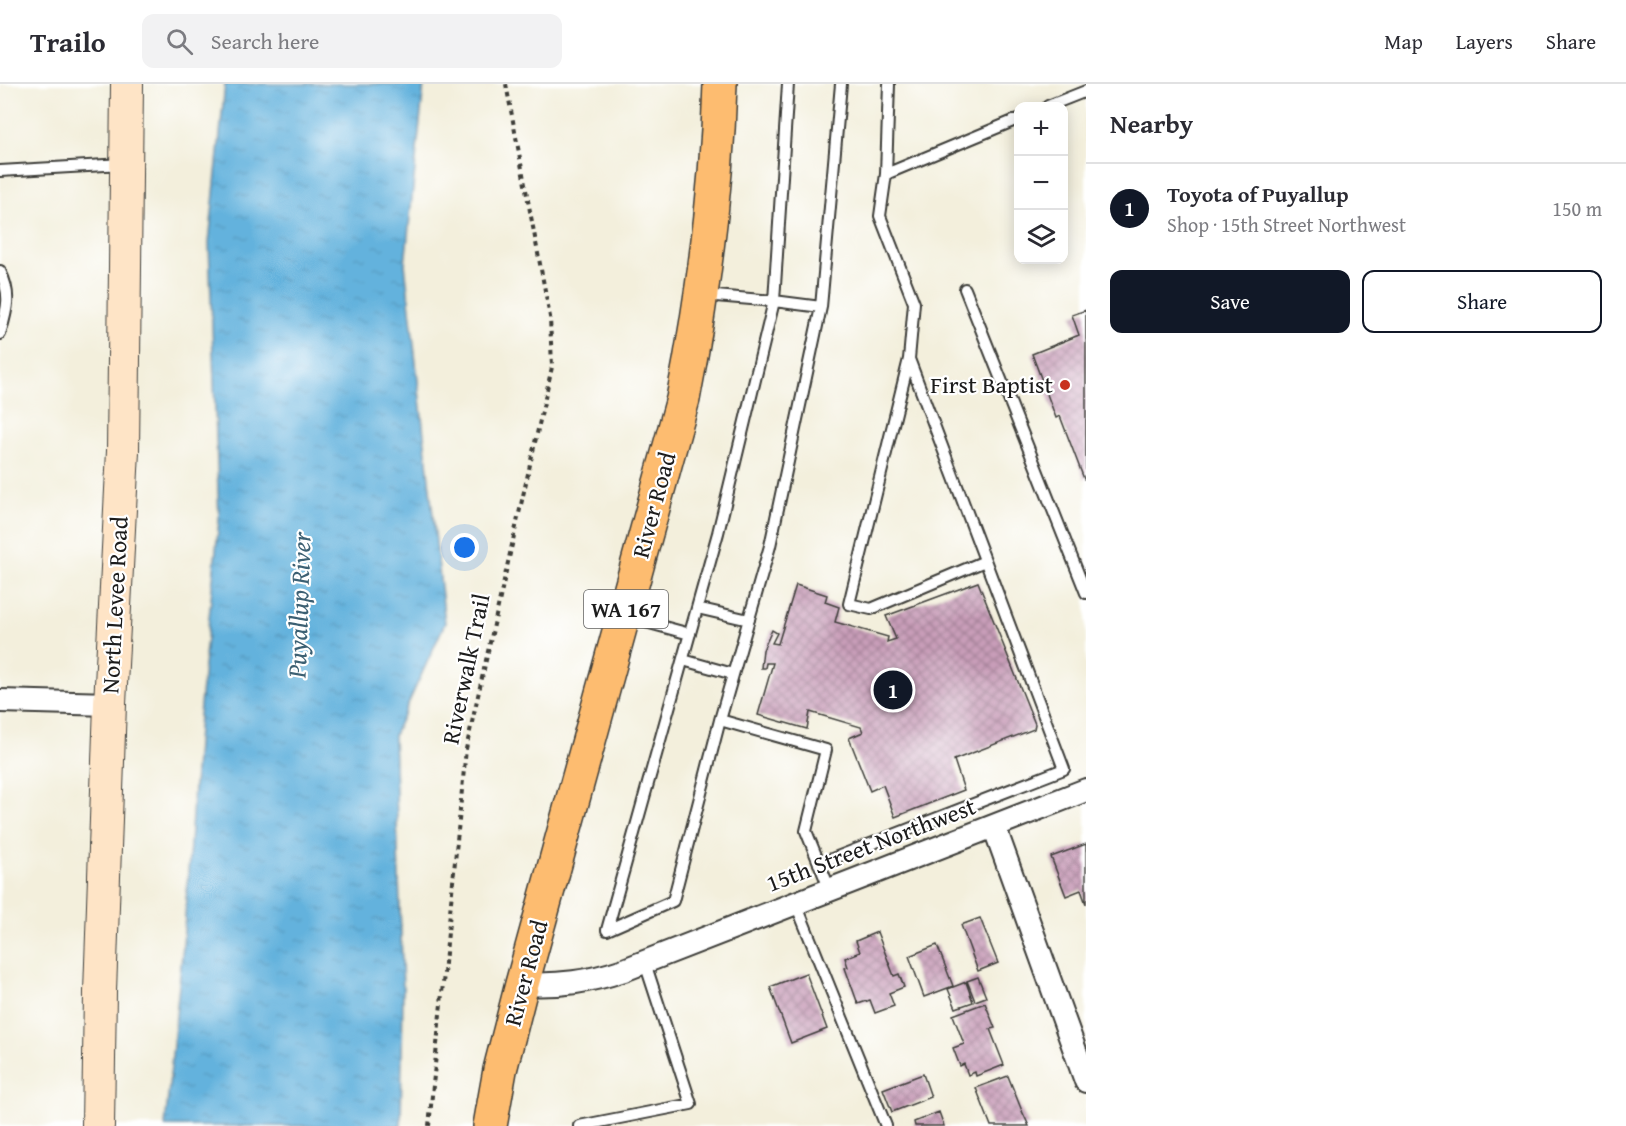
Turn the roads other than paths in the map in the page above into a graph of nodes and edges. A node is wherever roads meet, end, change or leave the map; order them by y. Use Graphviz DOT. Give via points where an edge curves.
graph roads {
  1 [pos="127,84"];
  2 [pos="720,84"];
  3 [pos="788,84"];
  4 [pos="841,84"];
  5 [pos="889,84"];
  6 [pos="1086,91"];
  7 [pos="1058,102"];
  8 [pos="1014,121"];
  9 [pos="126,163"];
  10 [pos="0,171"];
  11 [pos="886,174"];
  12 [pos="0,271"];
  13 [pos="965,289"];
  14 [pos="700,295"];
  15 [pos="774,301"];
  16 [pos="821,307"];
  17 [pos="0,334"];
  18 [pos="909,359"];
  19 [pos="985,561"];
  20 [pos="1086,593"];
  21 [pos="697,608"];
  22 [pos="624,616"];
  23 [pos="749,620"];
  24 [pos="690,634"];
  25 [pos="683,660"];
  26 [pos="733,674"];
  27 [pos="0,701"];
  28 [pos="110,705"];
  29 [pos="720,720"];
  30 [pos="1086,790"];
  31 [pos="994,826"];
  32 [pos="819,864"];
  33 [pos="830,891"];
  34 [pos="796,904"];
  35 [pos="645,963"];
  36 [pos="522,984"];
  37 [pos="1086,1081"];
  38 [pos="98,1126"];
  39 [pos="490,1126"];
  40 [pos="579,1126"];
  41 [pos="885,1126"];
  1 -- 9 [label="street, North Levee Road"];
  2 -- 14 [label="main road, River Road / WA 167" via="716,169"];
  3 -- 15 [label="lane"];
  4 -- 16 [label="lane"];
  5 -- 11 [label="lane"];
  6 -- 7 [label="lane"];
  8 -- 11 [label="lane"];
  9 -- 10 [label="lane"];
  9 -- 28 [label="street, North Levee Road" via="123,451"];
  11 -- 18 [label="lane" via="880,216 914,303"];
  12 -- 17 [label="lane" via="6,284 8,307"];
  13 -- 20 [label="lane"];
  14 -- 15 [label="lane"];
  14 -- 22 [label="main road, River Road / WA 167" via="683,399"];
  15 -- 16 [label="lane"];
  15 -- 21 [label="lane"];
  16 -- 23 [label="lane" via="770,546"];
  18 -- 19 [label="lane"];
  18 -- 19 [label="lane" via="849,604 871,609"];
  19 -- 32 [label="lane" via="1064,769"];
  21 -- 23 [label="lane"];
  21 -- 24 [label="lane"];
  22 -- 24 [label="lane"];
  22 -- 36 [label="main road, River Road / WA 167"];
  23 -- 26 [label="lane"];
  24 -- 25 [label="lane"];
  25 -- 26 [label="lane"];
  25 -- 29 [label="lane" via="607,930 672,901"];
  26 -- 29 [label="lane"];
  27 -- 28 [label="street"];
  28 -- 38 [label="street, North Levee Road"];
  29 -- 32 [label="lane" via="826,750 806,831"];
  30 -- 31 [label="street, 15th Street Northwest"];
  31 -- 33 [label="street, 15th Street Northwest"];
  31 -- 37 [label="street"];
  32 -- 33 [label="lane"];
  33 -- 34 [label="street, 15th Street Northwest"];
  34 -- 35 [label="street, 15th Street Northwest"];
  34 -- 41 [label="lane"];
  35 -- 36 [label="street, 15th Street Northwest" via="592,980"];
  35 -- 40 [label="lane" via="691,1104"];
  36 -- 39 [label="main road, River Road / WA 167"];
}
